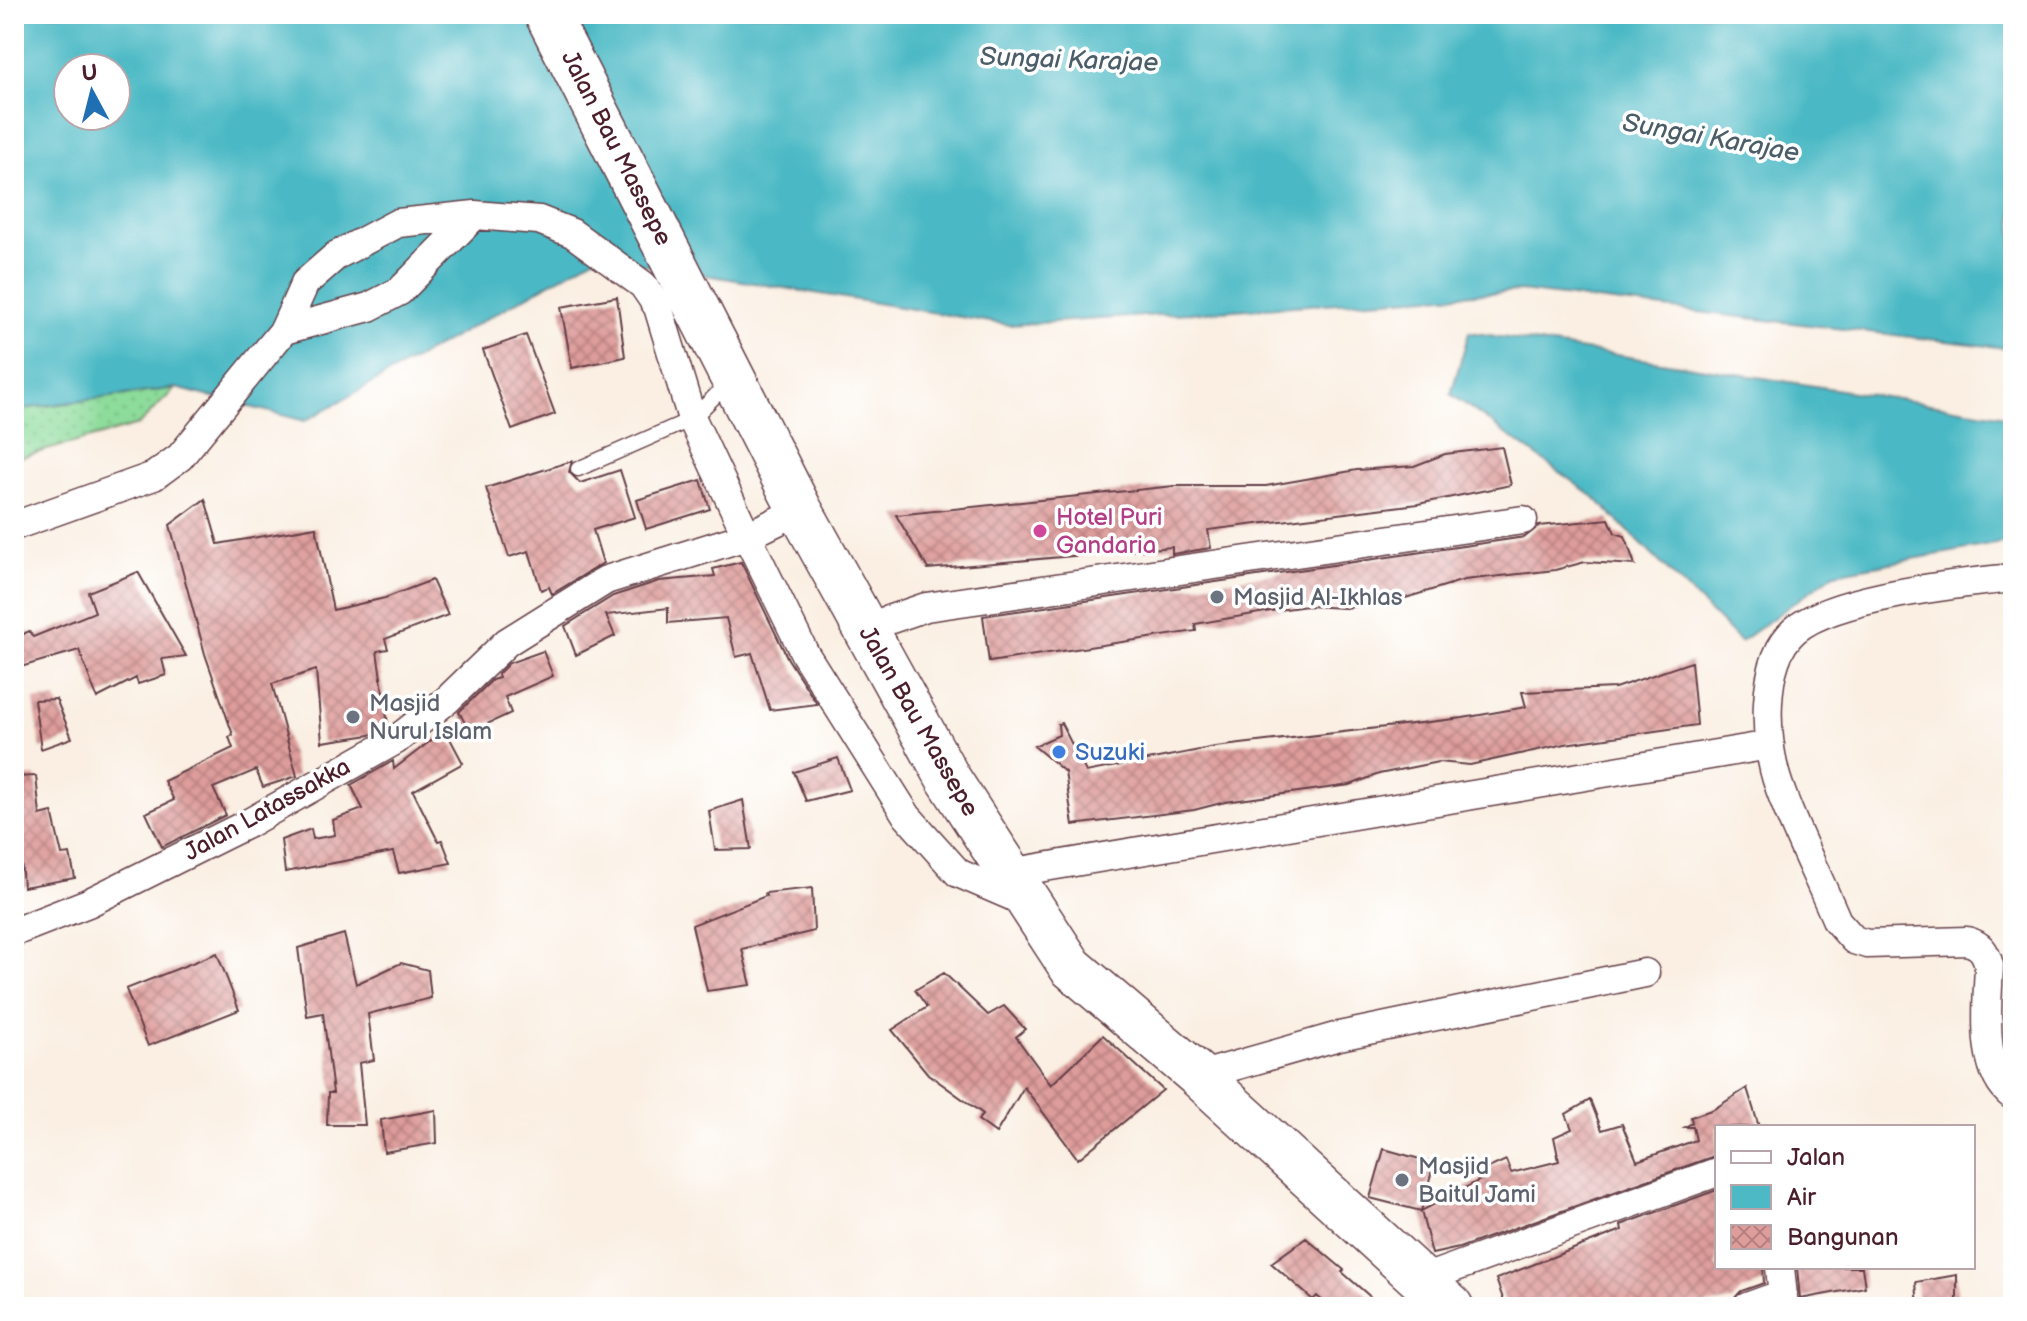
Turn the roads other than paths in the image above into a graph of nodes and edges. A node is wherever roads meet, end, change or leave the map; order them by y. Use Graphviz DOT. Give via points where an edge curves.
graph roads {
  1 [pos="547,14"];
  2 [pos="475,215"];
  3 [pos="284,330"];
  4 [pos="732,379"];
  5 [pos="692,419"];
  6 [pos="578,469"];
  7 [pos="800,510"];
  8 [pos="1523,520"];
  9 [pos="14,526"];
  10 [pos="747,536"];
  11 [pos="2013,578"];
  12 [pos="865,628"];
  13 [pos="1770,745"];
  14 [pos="1019,889"];
  15 [pos="14,932"];
  16 [pos="1645,973"];
  17 [pos="1199,1076"];
  18 [pos="2013,1096"];
  19 [pos="1715,1173"];
  20 [pos="1783,1289"];
  21 [pos="1437,1293"];
  22 [pos="1747,1307"];
  1 -- 4 [label="highway, Jalan Bau Massepe"];
  2 -- 3 [label="street" via="400,291 369,307"];
  2 -- 3 [label="street" via="398,223 337,255 305,283"];
  2 -- 5 [label="street" via="539,220 572,233 643,285 658,307"];
  3 -- 9 [label="street" via="200,436 154,476"];
  4 -- 5 [label="lane"];
  4 -- 7 [label="highway, Jalan Bau Massepe"];
  5 -- 6 [label="lane"];
  5 -- 10 [label="street"];
  7 -- 10 [label="street, Jalan Latassakka"];
  7 -- 12 [label="highway, Jalan Bau Massepe"];
  8 -- 12 [label="street" via="918,609"];
  10 -- 14 [label="street" via="805,654 907,816 958,873"];
  10 -- 15 [label="street, Jalan Latassakka" via="606,580 507,642 396,740 247,824 88,903"];
  11 -- 13 [label="street" via="1876,599 1797,627 1780,645 1771,675"];
  12 -- 14 [label="highway, Jalan Bau Massepe" via="948,778"];
  13 -- 14 [label="street"];
  13 -- 18 [label="street" via="1779,785 1846,933 1867,944 1967,941 1984,951 1992,1057 1997,1075"];
  14 -- 17 [label="highway, Jalan Bau Massepe" via="1071,967"];
  16 -- 17 [label="street" via="1339,1036"];
  17 -- 21 [label="highway, Jalan Bau Massepe"];
  19 -- 21 [label="street"];
  20 -- 22 [label="street"];
}
